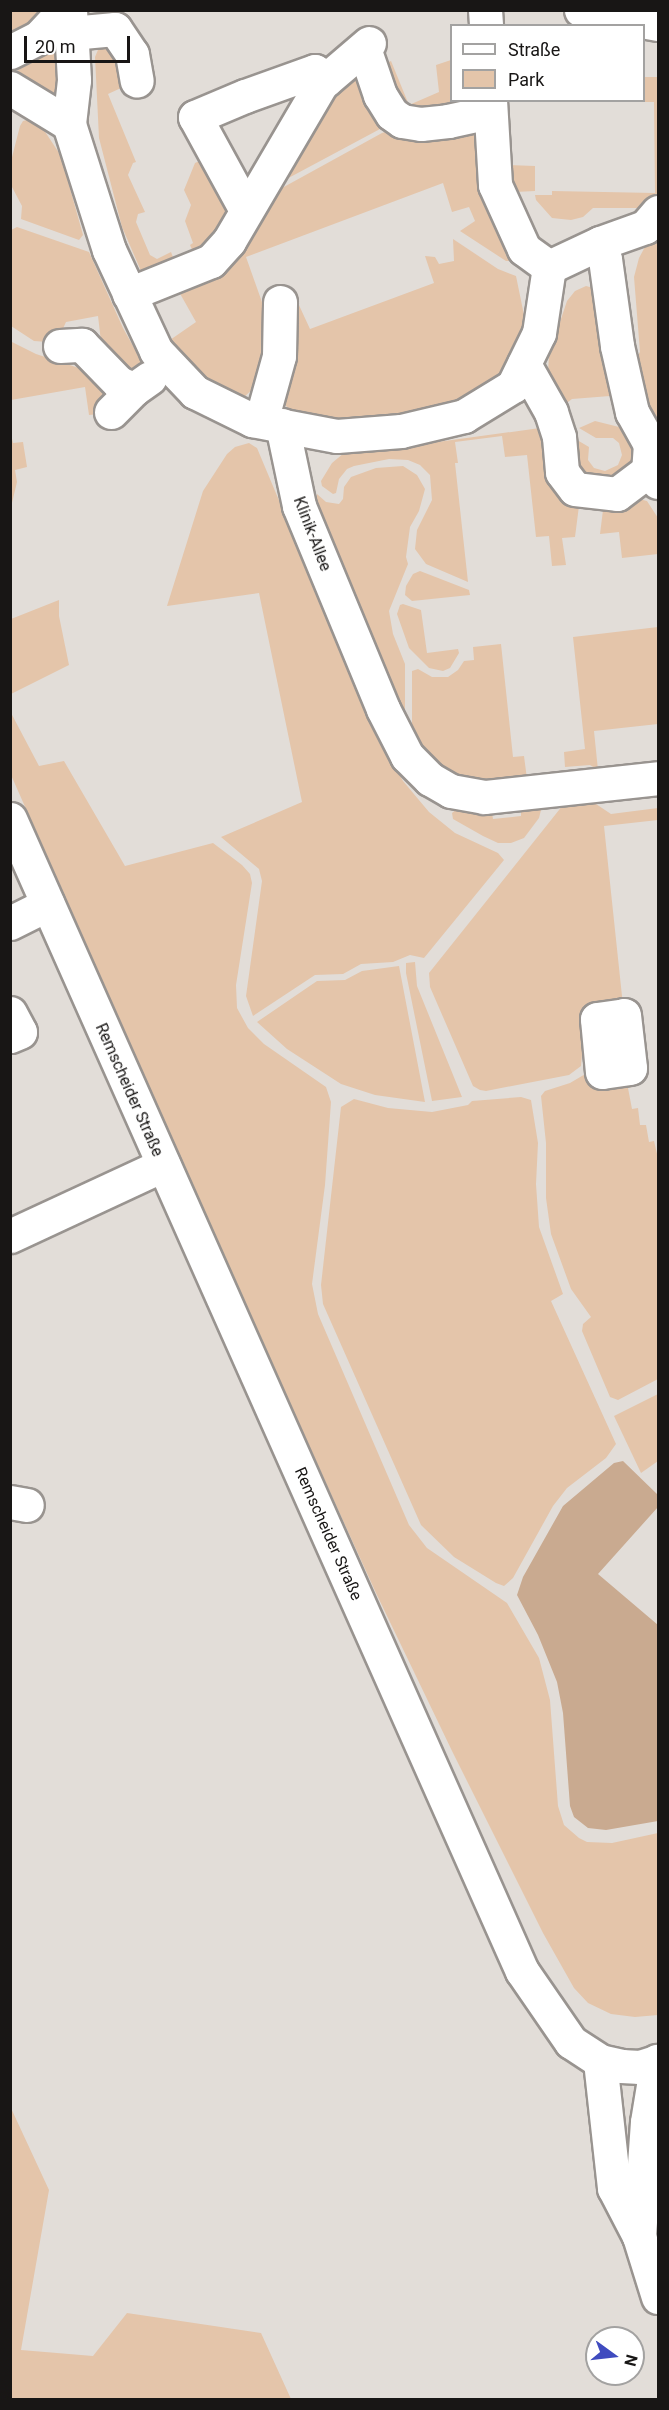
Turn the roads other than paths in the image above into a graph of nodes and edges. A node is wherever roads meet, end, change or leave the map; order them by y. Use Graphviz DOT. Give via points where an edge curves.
graph roads {
  1 [pos="581,10"];
  2 [pos="68,18"];
  3 [pos="658,24"];
  4 [pos="10,52"];
  5 [pos="326,80"];
  6 [pos="137,81"];
  7 [pos="10,88"];
  8 [pos="490,106"];
  9 [pos="69,124"];
  10 [pos="246,210"];
  11 [pos="658,212"];
  12 [pos="600,243"];
  13 [pos="549,267"];
  14 [pos="129,294"];
  15 [pos="280,302"];
  16 [pos="60,346"];
  17 [pos="524,363"];
  18 [pos="169,365"];
  19 [pos="134,388"];
  20 [pos="111,412"];
  21 [pos="272,423"];
  22 [pos="653,476"];
  23 [pos="645,775"];
  24 [pos="10,819"];
  25 [pos="48,904"];
  26 [pos="10,923"];
  27 [pos="10,1013"];
  28 [pos="10,1036"];
  29 [pos="163,1165"];
  30 [pos="10,1236"];
  31 [pos="600,2061"];
  32 [pos="658,2061"];
  33 [pos="639,2236"];
  34 [pos="658,2297"];
  1 -- 3 [label="street"];
  2 -- 4 [label="street"];
  2 -- 6 [label="street" via="115,28 132,54"];
  2 -- 9 [label="street" via="74,80"];
  5 -- 8 [label="street" via="367,45 380,95 392,114 402,121 448,122"];
  5 -- 10 [label="street"];
  5 -- 10 [label="street" via="315,71 195,117"];
  7 -- 9 [label="street"];
  8 -- 13 [label="street" via="495,186 524,249"];
  9 -- 14 [label="street" via="109,250"];
  10 -- 14 [label="street" via="229,241 211,261"];
  11 -- 12 [label="street" via="645,227"];
  12 -- 13 [label="street"];
  12 -- 22 [label="street" via="632,412 650,444"];
  13 -- 17 [label="street" via="539,333"];
  14 -- 18 [label="street" via="156,351"];
  15 -- 21 [label="street"];
  16 -- 19 [label="street" via="82,345 119,383"];
  17 -- 21 [label="street" via="513,386 464,416 401,431 336,435"];
  17 -- 22 [label="street" via="551,412 559,437 562,472 575,489 617,494"];
  18 -- 19 [label="street"];
  18 -- 21 [label="street" via="195,392"];
  19 -- 20 [label="street"];
  21 -- 23 [label="street, Klinik-Allee" via="298,506 382,708 408,756 430,779 451,791 484,797"];
  24 -- 25 [label="street, Remscheider Straße"];
  25 -- 26 [label="street"];
  25 -- 29 [label="street, Remscheider Straße"];
  27 -- 28 [label="street" via="20,1032"];
  29 -- 30 [label="street"];
  29 -- 31 [label="street, Remscheider Straße" via="522,1971 571,2042"];
  31 -- 32 [label="street" via="640,2067"];
  31 -- 33 [label="street" via="614,2188"];
  32 -- 33 [label="street" via="647,2122"];
  33 -- 34 [label="street"];
}
